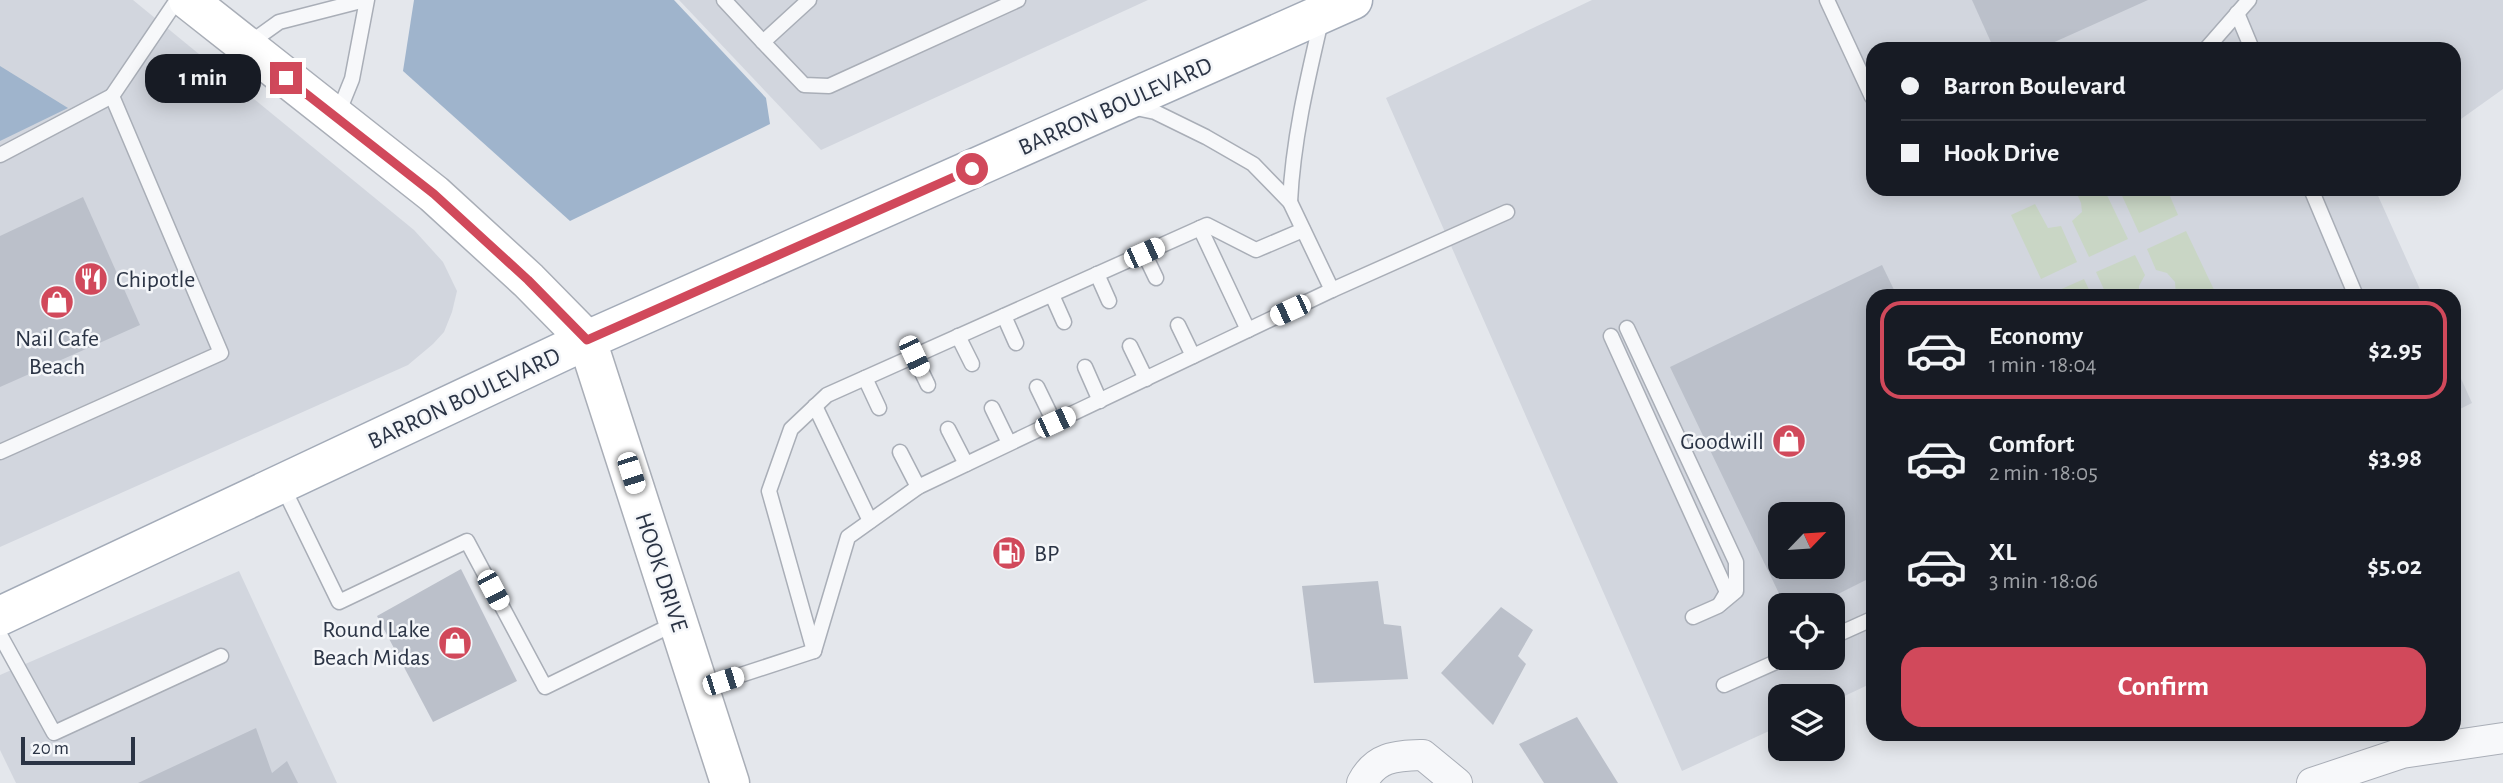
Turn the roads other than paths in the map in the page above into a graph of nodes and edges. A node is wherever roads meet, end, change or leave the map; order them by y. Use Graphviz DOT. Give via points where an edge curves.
graph roads {
  1 [pos="177,0"];
  2 [pos="188,0"];
  3 [pos="366,0"];
  4 [pos="724,0"];
  5 [pos="809,0"];
  6 [pos="1018,0"];
  7 [pos="1827,0"];
  8 [pos="2249,0"];
  9 [pos="1345,5"];
  10 [pos="2237,13"];
  11 [pos="763,42"];
  12 [pos="2212,42"];
  13 [pos="2249,42"];
  14 [pos="246,46"];
  15 [pos="1866,84"];
  16 [pos="112,96"];
  17 [pos="1118,104"];
  18 [pos="337,117"];
  19 [pos="0,155"];
  20 [pos="2314,196"];
  21 [pos="1290,202"];
  22 [pos="1507,212"];
  23 [pos="1200,228"];
  24 [pos="1303,230"];
  25 [pos="1144,253"];
  26 [pos="1097,274"];
  27 [pos="1156,278"];
  28 [pos="2353,289"];
  29 [pos="1332,290"];
  30 [pos="1052,295"];
  31 [pos="1110,301"];
  32 [pos="1004,316"];
  33 [pos="1064,322"];
  34 [pos="1178,325"];
  35 [pos="1627,328"];
  36 [pos="1248,330"];
  37 [pos="958,336"];
  38 [pos="1611,336"];
  39 [pos="587,340"];
  40 [pos="1016,343"];
  41 [pos="1130,346"];
  42 [pos="914,356"];
  43 [pos="1193,356"];
  44 [pos="972,364"];
  45 [pos="1085,367"];
  46 [pos="865,378"];
  47 [pos="1146,379"];
  48 [pos="928,385"];
  49 [pos="1037,387"];
  50 [pos="1100,401"];
  51 [pos="815,406"];
  52 [pos="879,408"];
  53 [pos="992,408"];
  54 [pos="1055,422"];
  55 [pos="948,429"];
  56 [pos="1009,443"];
  57 [pos="0,452"];
  58 [pos="900,452"];
  59 [pos="965,464"];
  60 [pos="282,484"];
  61 [pos="918,487"];
  62 [pos="870,521"];
  63 [pos="1718,606"];
  64 [pos="0,616"];
  65 [pos="1693,617"];
  66 [pos="678,622"];
  67 [pos="1866,622"];
  68 [pos="1845,631"];
  69 [pos="0,635"];
  70 [pos="814,651"];
  71 [pos="221,656"];
  72 [pos="1768,666"];
  73 [pos="1724,685"];
  74 [pos="700,688"];
  75 [pos="2503,738"];
  76 [pos="730,783"];
  77 [pos="1362,783"];
  78 [pos="1457,783"];
  79 [pos="2312,783"];
  1 -- 16 [label="lane"];
  2 -- 14 [label="main road, HOOK DRIVE"];
  3 -- 14 [label="lane" via="279,22"];
  3 -- 18 [label="lane" via="352,79"];
  4 -- 11 [label="lane"];
  5 -- 11 [label="lane"];
  6 -- 11 [label="lane" via="829,86 804,85"];
  7 -- 15 [label="lane"];
  8 -- 10 [label="lane"];
  9 -- 17 [label="main road, BARRON BOULEVARD"];
  9 -- 21 [label="lane" via="1300,112"];
  10 -- 12 [label="lane"];
  10 -- 13 [label="lane"];
  14 -- 18 [label="main road, HOOK DRIVE"];
  16 -- 19 [label="lane"];
  16 -- 57 [label="lane" via="221,353"];
  17 -- 21 [label="lane" via="1156,112 1206,137 1253,164"];
  17 -- 39 [label="main road, BARRON BOULEVARD"];
  18 -- 39 [label="main road, HOOK DRIVE" via="434,194"];
  20 -- 28 [label="lane"];
  21 -- 24 [label="lane"];
  22 -- 29 [label="lane"];
  23 -- 24 [label="lane" via="1207,225 1256,250"];
  23 -- 25 [label="lane"];
  23 -- 36 [label="lane"];
  24 -- 29 [label="lane"];
  25 -- 26 [label="lane"];
  25 -- 27 [label="lane"];
  26 -- 30 [label="lane"];
  26 -- 31 [label="lane"];
  29 -- 36 [label="lane"];
  30 -- 32 [label="lane"];
  30 -- 33 [label="lane"];
  32 -- 37 [label="lane"];
  32 -- 40 [label="lane"];
  34 -- 43 [label="lane"];
  35 -- 63 [label="lane" via="1736,562 1736,591"];
  36 -- 43 [label="lane"];
  37 -- 42 [label="lane"];
  37 -- 44 [label="lane"];
  38 -- 63 [label="lane" via="1727,592"];
  39 -- 60 [label="main road, BARRON BOULEVARD"];
  39 -- 66 [label="main road, HOOK DRIVE"];
  41 -- 47 [label="lane"];
  42 -- 46 [label="lane"];
  42 -- 48 [label="lane"];
  43 -- 47 [label="lane"];
  45 -- 50 [label="lane"];
  46 -- 51 [label="lane" via="827,395"];
  46 -- 52 [label="lane"];
  47 -- 50 [label="lane"];
  49 -- 54 [label="lane"];
  50 -- 54 [label="lane"];
  51 -- 62 [label="lane"];
  51 -- 70 [label="lane" via="791,429 769,491"];
  53 -- 56 [label="lane"];
  54 -- 56 [label="lane"];
  55 -- 59 [label="lane"];
  56 -- 59 [label="lane"];
  58 -- 61 [label="lane"];
  59 -- 61 [label="lane"];
  60 -- 64 [label="main road, BARRON BOULEVARD"];
  60 -- 66 [label="lane" via="339,602 467,541 545,687"];
  61 -- 62 [label="lane"];
  62 -- 70 [label="lane" via="848,537"];
  63 -- 65 [label="lane"];
  66 -- 74 [label="main road, HOOK DRIVE"];
  67 -- 68 [label="lane"];
  69 -- 71 [label="lane" via="54,733"];
  70 -- 74 [label="lane"];
  72 -- 73 [label="lane"];
  74 -- 76 [label="main road, HOOK DRIVE"];
  75 -- 79 [label="street" via="2402,753"];
  77 -- 78 [label="street" via="1367,773 1389,757 1423,754"];
}
